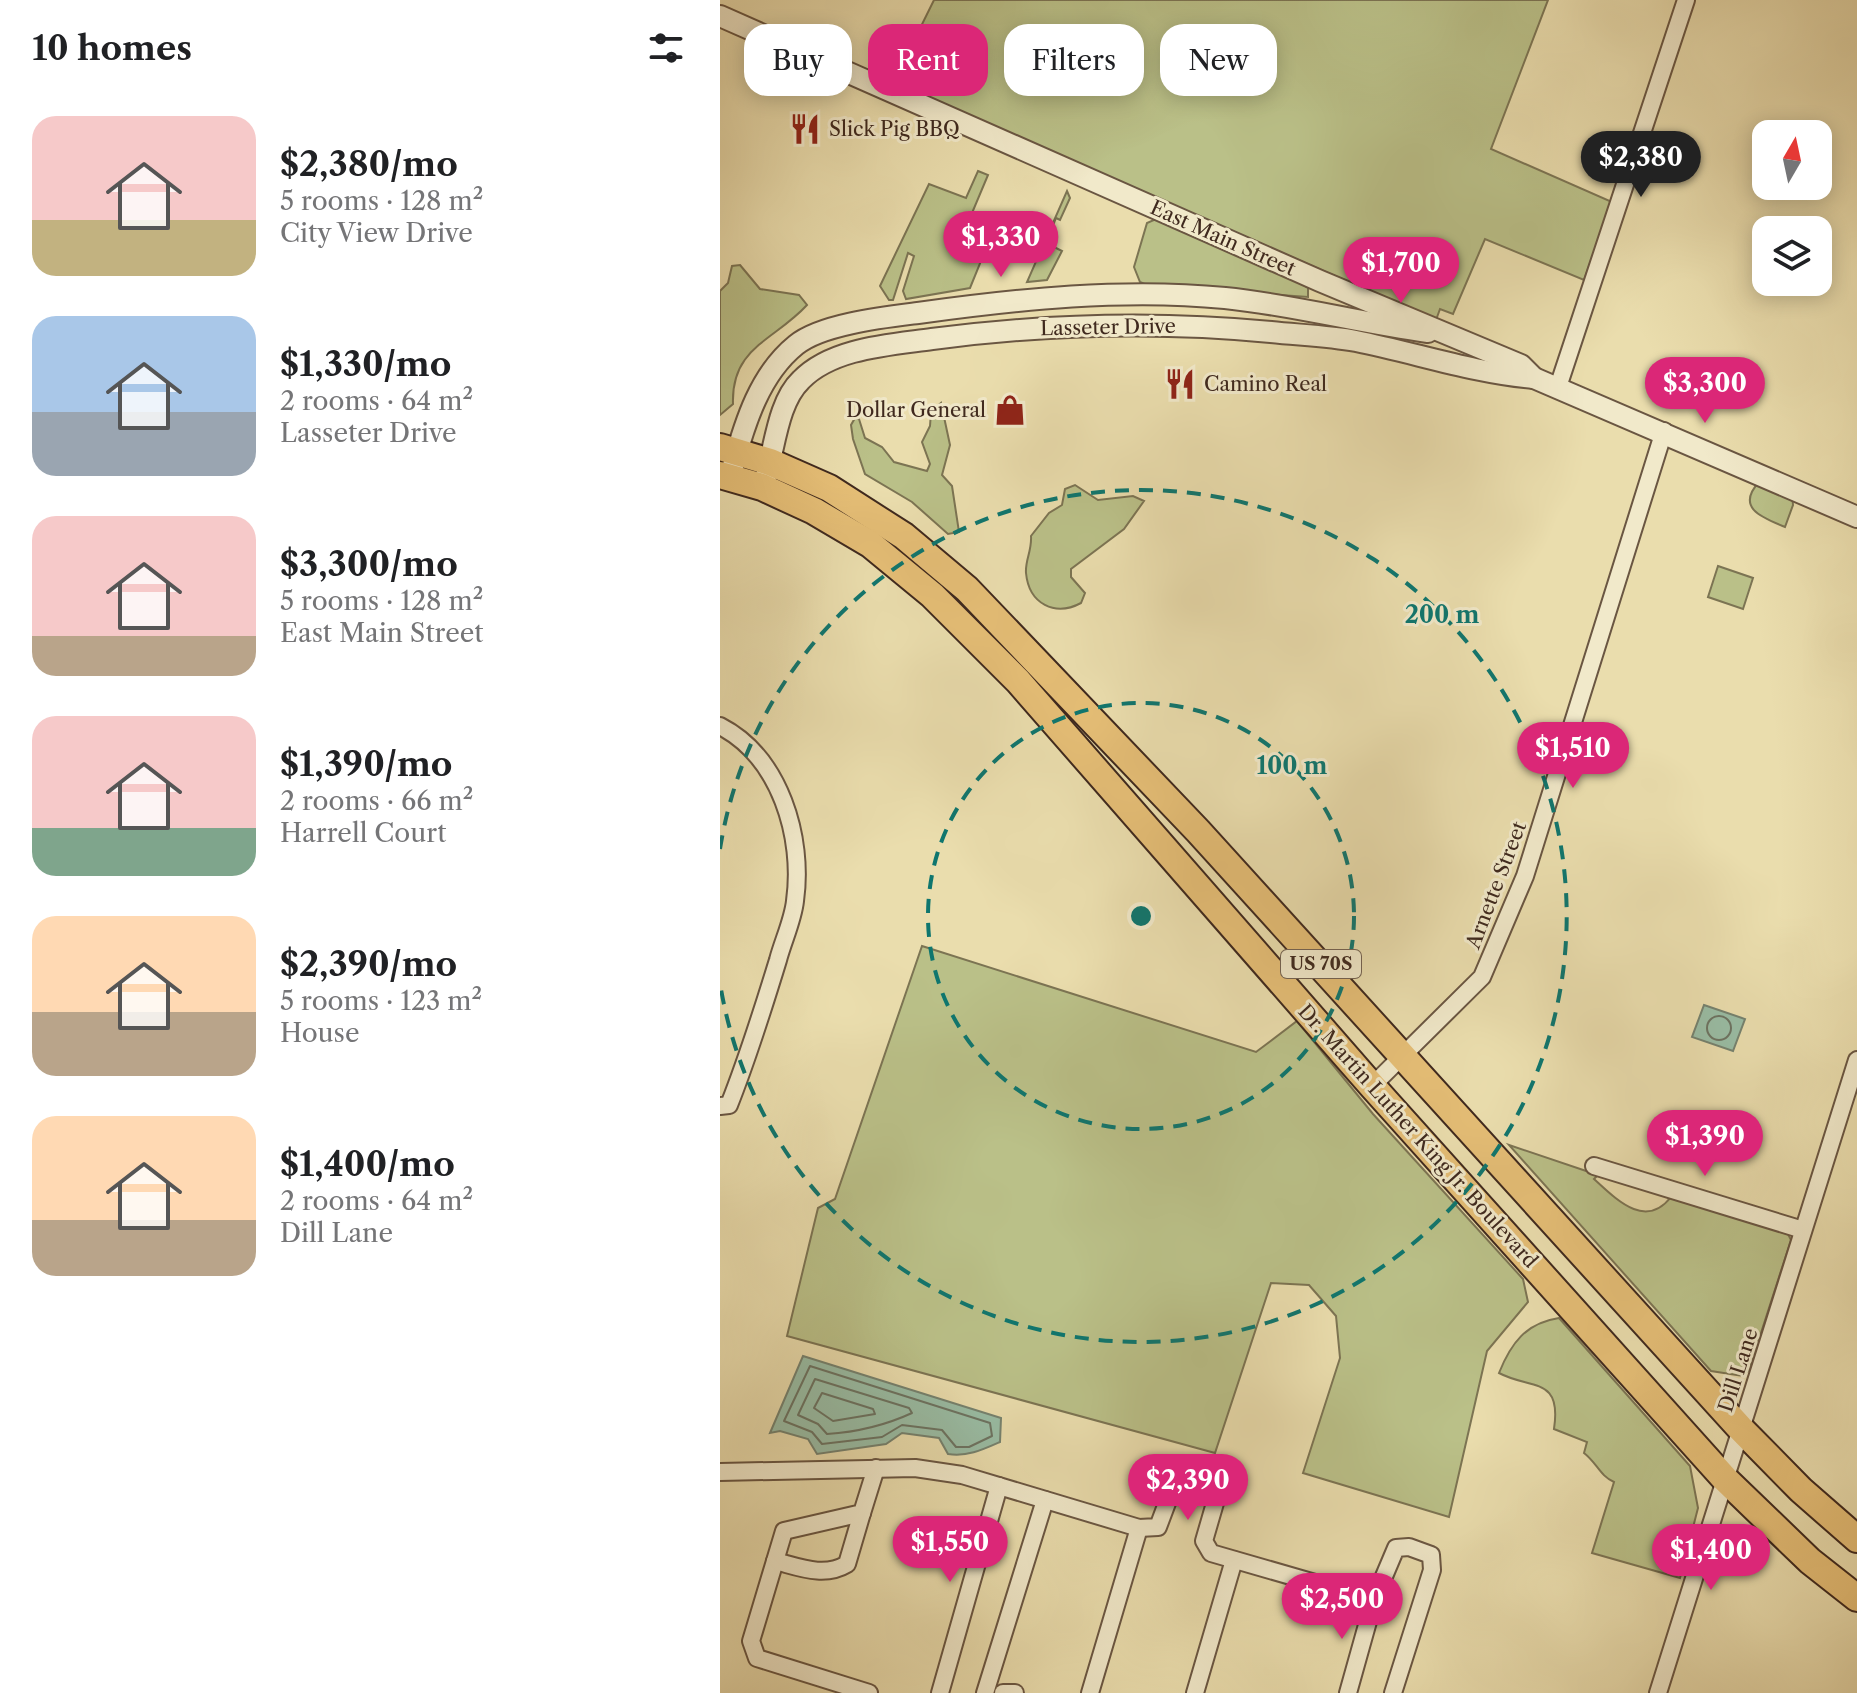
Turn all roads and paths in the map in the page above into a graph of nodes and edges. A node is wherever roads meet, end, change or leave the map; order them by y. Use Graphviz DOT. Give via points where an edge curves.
graph roads {
  1 [pos="1686,0"];
  2 [pos="720,16"];
  3 [pos="1302,273"];
  4 [pos="1357,318"];
  5 [pos="1437,333"];
  6 [pos="1356,341"];
  7 [pos="1534,378"];
  8 [pos="1558,387"];
  9 [pos="1664,431"];
  10 [pos="728,449"];
  11 [pos="770,462"];
  12 [pos="725,476"];
  13 [pos="762,487"];
  14 [pos="1857,517"];
  15 [pos="720,726"];
  16 [pos="1402,1054"];
  17 [pos="1857,1060"];
  18 [pos="1372,1086"];
  19 [pos="724,1105"];
  20 [pos="1594,1166"];
  21 [pos="1803,1230"];
  22 [pos="1740,1428"];
  23 [pos="876,1468"];
  24 [pos="720,1472"];
  25 [pos="1725,1479"];
  26 [pos="999,1486"];
  27 [pos="1045,1500"];
  28 [pos="862,1513"];
  29 [pos="1139,1528"];
  30 [pos="1857,1539"];
  31 [pos="1234,1560"];
  32 [pos="775,1561"];
  33 [pos="1857,1598"];
  34 [pos="1374,1600"];
  35 [pos="869,1693"];
  36 [pos="940,1693"];
  37 [pos="985,1693"];
  38 [pos="1003,1693"];
  39 [pos="1015,1693"];
  40 [pos="1090,1693"];
  41 [pos="1195,1693"];
  42 [pos="1348,1693"];
  43 [pos="1393,1693"];
  44 [pos="1658,1693"];
  1 -- 8 [label="street"];
  2 -- 3 [label="street, East Main Street"];
  3 -- 4 [label="street"];
  3 -- 5 [label="street, East Main Street" via="1412,317"];
  4 -- 5 [label="street, Lasseter Drive"];
  4 -- 6 [label="street"];
  4 -- 10 [label="street, Lasseter Drive" via="1224,298 1115,295 1002,301 899,315 799,342 773,366"];
  5 -- 7 [label="street, East Main Street" via="1521,365"];
  6 -- 7 [label="street, Lasseter Drive"];
  6 -- 11 [label="street, Lasseter Drive" via="1120,323 1009,329 866,350 823,362 799,381 784,411"];
  7 -- 8 [label="street, East Main Street"];
  8 -- 9 [label="street, East Main Street"];
  9 -- 14 [label="street, East Main Street"];
  9 -- 16 [label="street, Arnette Street" via="1525,876 1482,977"];
  10 -- 11 [label="main road, US 70S"];
  10 -- 12 [label="street, Lasseter Drive"];
  11 -- 13 [label="street, Lasseter Drive"];
  11 -- 16 [label="main road, US 70S" via="829,488 904,536 967,589"];
  12 -- 13 [label="main road, Dr. Martin Luther King Jr. Boulevard / US 70S"];
  13 -- 18 [label="main road, Dr. Martin Luther King Jr. Boulevard / US 70S" via="870,544 932,595 1018,681"];
  15 -- 19 [label="street" via="751,748 772,778 795,831 795,901 749,1053"];
  16 -- 18 [label="street, Arnette Street"];
  16 -- 22 [label="main road, US 70S"];
  17 -- 21 [label="street, Dill Lane"];
  18 -- 25 [label="main road, Dr. Martin Luther King Jr. Boulevard / US 70S"];
  20 -- 21 [label="street"];
  21 -- 22 [label="street, Dill Lane"];
  22 -- 25 [label="street, Dill Lane"];
  22 -- 30 [label="main road, US 70S"];
  23 -- 24 [label="street"];
  23 -- 26 [label="street" via="915,1468"];
  23 -- 28 [label="street"];
  25 -- 33 [label="main road, Dr. Martin Luther King Jr. Boulevard / US 70S"];
  25 -- 44 [label="street, Dill Lane"];
  26 -- 27 [label="street"];
  26 -- 36 [label="street"];
  27 -- 29 [label="street"];
  27 -- 37 [label="street"];
  28 -- 32 [label="street" via="784,1531"];
  28 -- 32 [label="street" via="847,1564 835,1571"];
  29 -- 31 [label="street" via="1158,1527 1173,1487 1182,1483 1211,1492 1215,1503 1204,1541 1211,1553"];
  29 -- 40 [label="street"];
  31 -- 34 [label="street"];
  31 -- 41 [label="street"];
  32 -- 35 [label="street" via="751,1641 757,1658"];
  34 -- 42 [label="street"];
  34 -- 43 [label="street" via="1396,1548 1431,1555 1432,1570"];
  38 -- 39 [label="street"];
}
